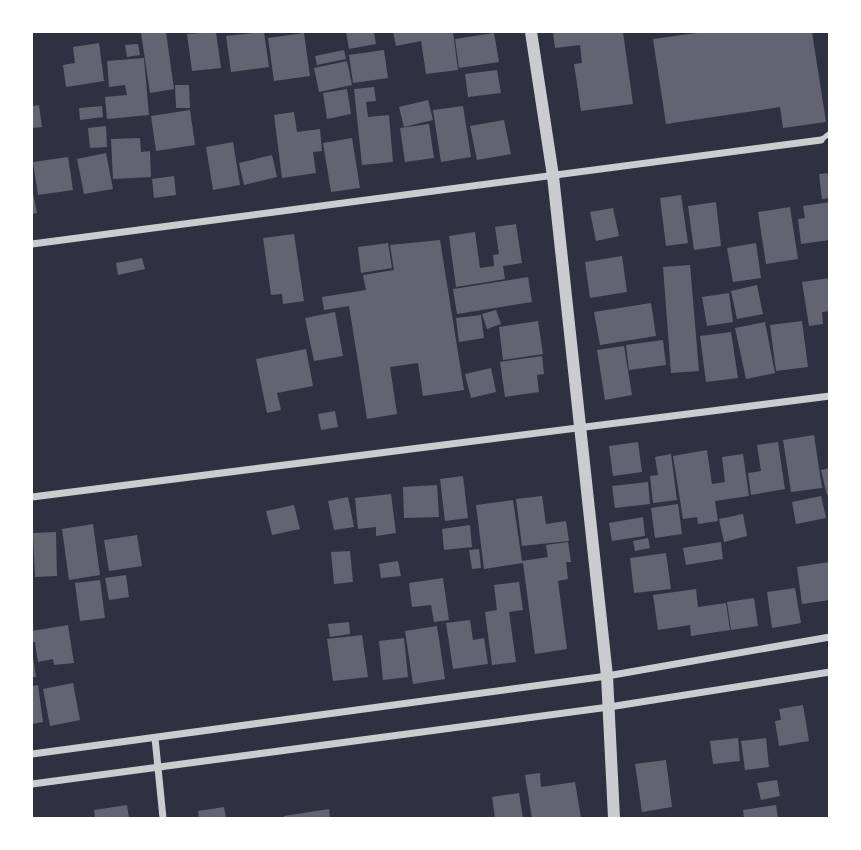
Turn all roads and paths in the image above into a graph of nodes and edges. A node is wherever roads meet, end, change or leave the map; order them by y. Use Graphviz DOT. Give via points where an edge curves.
graph roads {
  1 [pos="531,32"];
  2 [pos="830,133"];
  3 [pos="821,139"];
  4 [pos="553,176"];
  5 [pos="32,244"];
  6 [pos="830,396"];
  7 [pos="580,427"];
  8 [pos="32,497"];
  9 [pos="830,637"];
  10 [pos="830,672"];
  11 [pos="607,676"];
  12 [pos="610,707"];
  13 [pos="155,738"];
  14 [pos="32,754"];
  15 [pos="158,767"];
  16 [pos="32,784"];
  17 [pos="163,818"];
  18 [pos="614,818"];
  1 -- 4 [label="street"];
  2 -- 3 [label="lane"];
  3 -- 4 [label="street"];
  4 -- 5 [label="street"];
  4 -- 7 [label="street"];
  6 -- 7 [label="street"];
  7 -- 8 [label="street"];
  7 -- 11 [label="street"];
  9 -- 11 [label="street"];
  10 -- 12 [label="street"];
  11 -- 12 [label="street"];
  11 -- 13 [label="street"];
  12 -- 15 [label="street"];
  12 -- 18 [label="street"];
  13 -- 14 [label="street"];
  13 -- 15 [label="street"];
  15 -- 16 [label="street"];
  15 -- 17 [label="street"];
}
